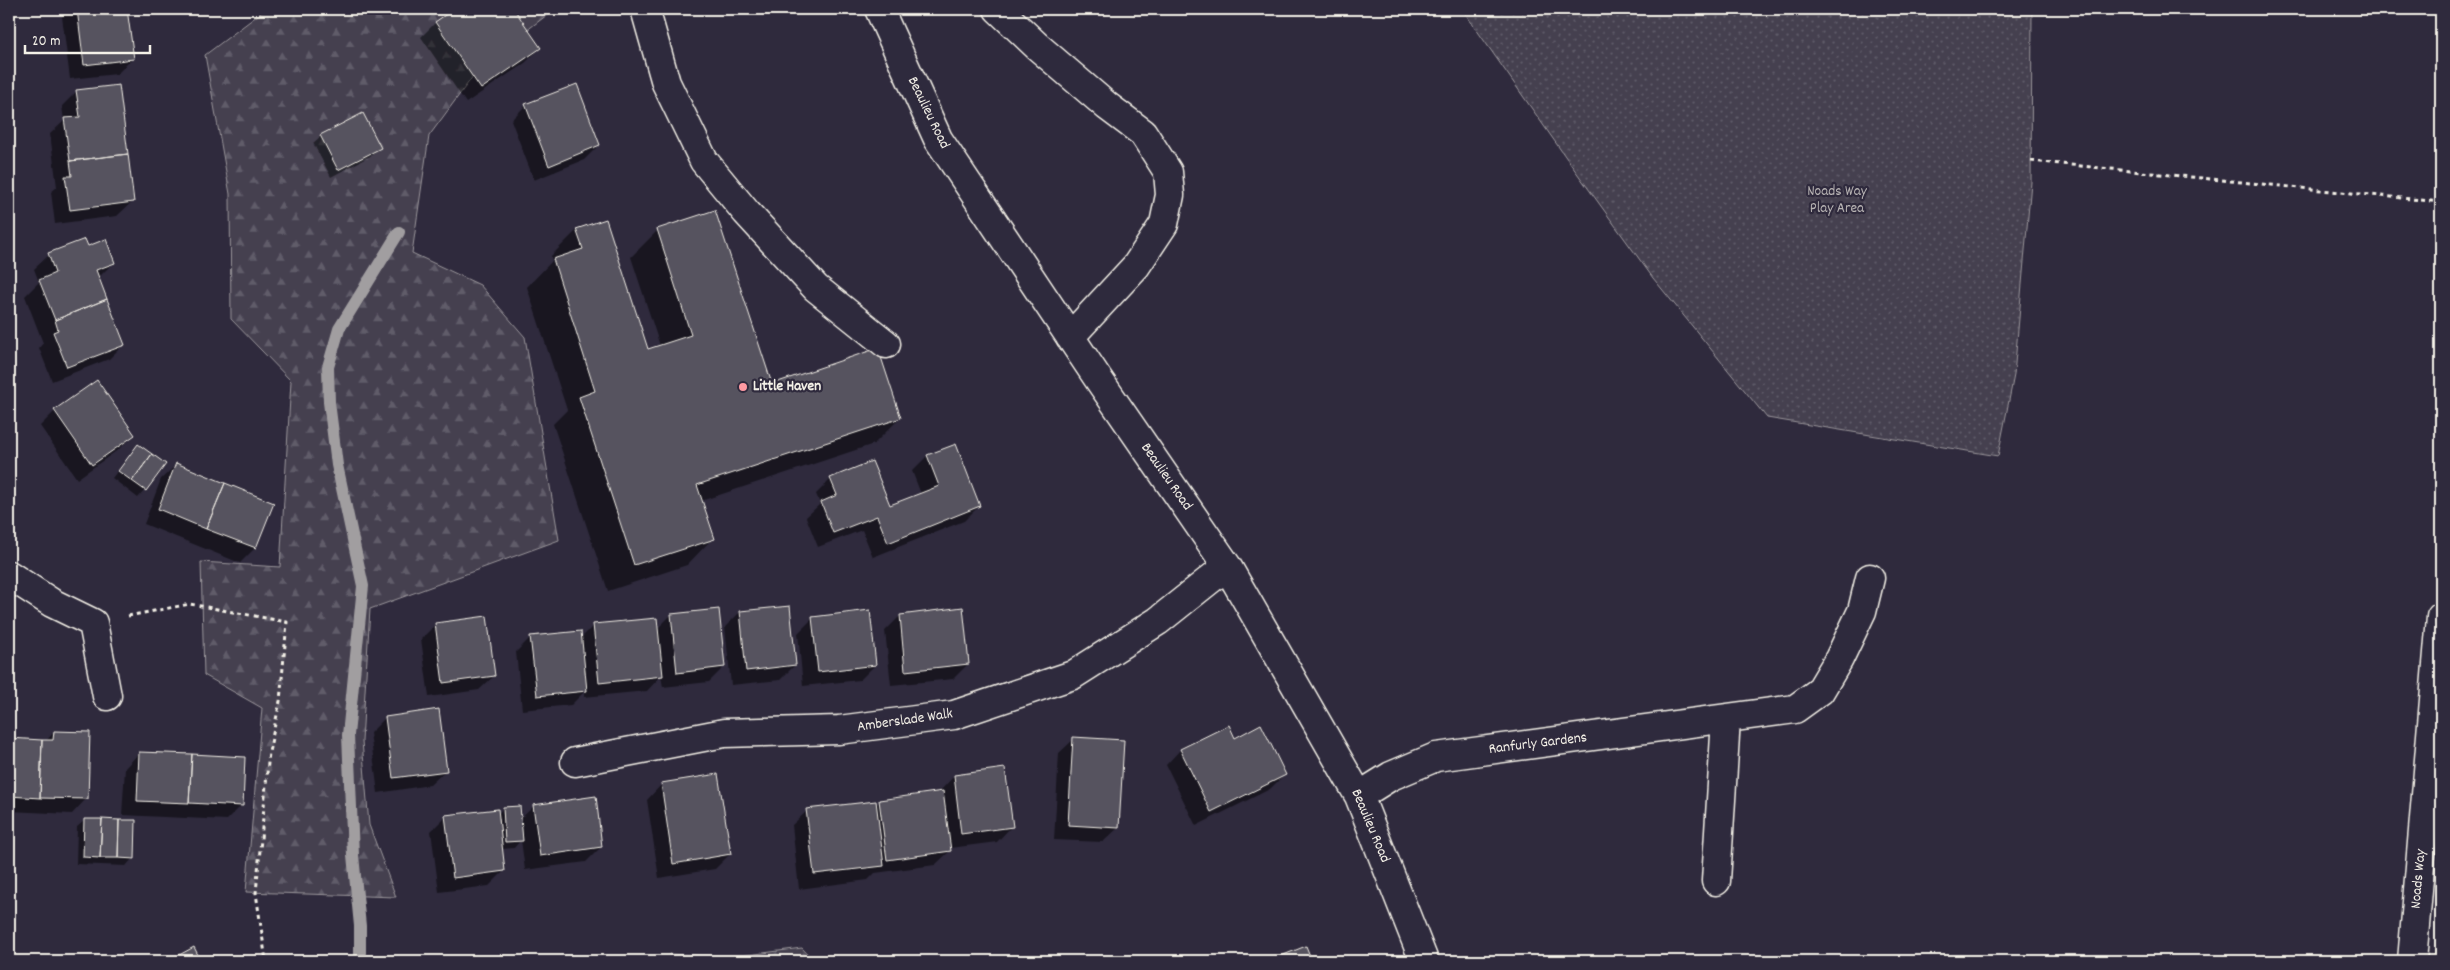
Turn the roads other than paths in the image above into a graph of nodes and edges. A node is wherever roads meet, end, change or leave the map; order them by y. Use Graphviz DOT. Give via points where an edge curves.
graph roads {
  1 [pos="645,9"];
  2 [pos="879,9"];
  3 [pos="998,9"];
  4 [pos="1070,337"];
  5 [pos="886,344"];
  6 [pos="1227,566"];
  7 [pos="9,575"];
  8 [pos="1870,578"];
  9 [pos="2441,617"];
  10 [pos="107,696"];
  11 [pos="1726,719"];
  12 [pos="575,762"];
  13 [pos="1359,796"];
  14 [pos="1716,881"];
  15 [pos="1424,961"];
  16 [pos="2412,961"];
  1 -- 5 [label="street" via="666,83 704,161 816,288"];
  2 -- 4 [label="street, Beaulieu Road" via="938,139"];
  3 -- 4 [label="street" via="1029,40 1143,133 1168,172 1170,195 1164,224 1136,266"];
  4 -- 6 [label="street, Beaulieu Road"];
  6 -- 12 [label="street, Amberslade Walk" via="1158,621 1073,675 954,716 838,730 724,733"];
  6 -- 13 [label="street, Beaulieu Road"];
  7 -- 10 [label="street" via="52,603 93,623"];
  8 -- 11 [label="street, Ranfurly Gardens" via="1862,611 1820,691 1794,709"];
  9 -- 16 [label="street, Noads Way"];
  11 -- 13 [label="street, Ranfurly Gardens" via="1436,757 1391,776"];
  11 -- 14 [label="street"];
  13 -- 15 [label="street, Beaulieu Road"];
}
